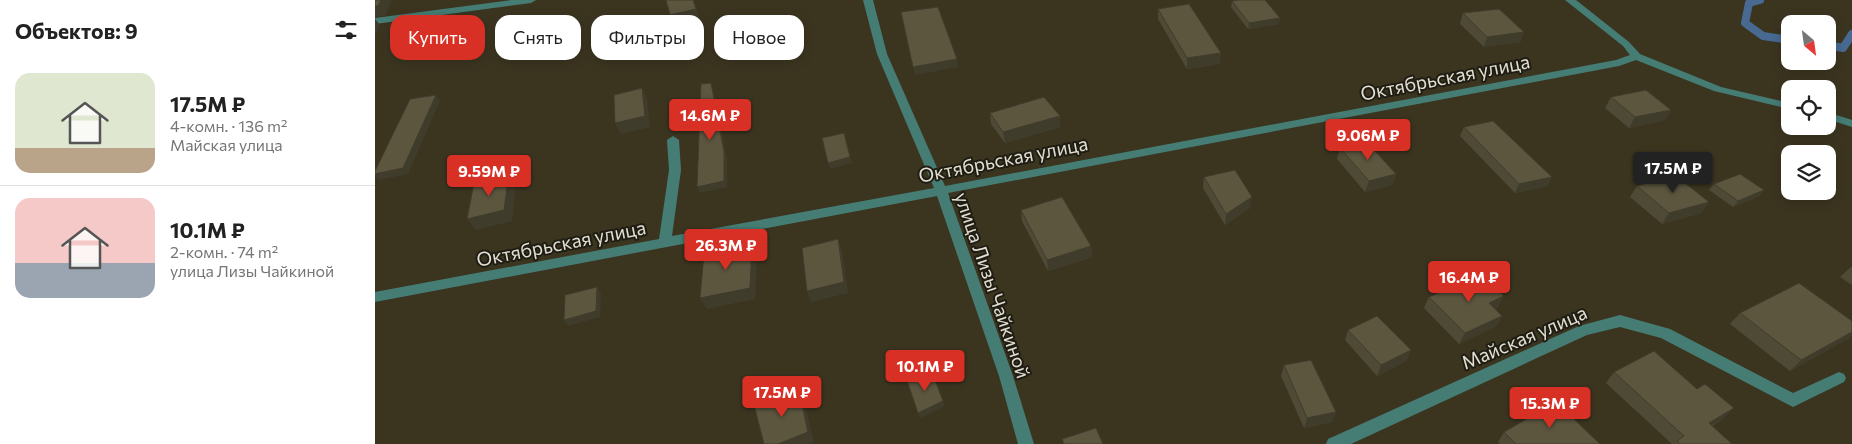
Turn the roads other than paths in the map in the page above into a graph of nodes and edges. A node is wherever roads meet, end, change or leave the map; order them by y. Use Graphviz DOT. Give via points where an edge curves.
graph roads {
  1 [pos="531,0"];
  2 [pos="869,0"];
  3 [pos="1571,0"];
  4 [pos="375,21"];
  5 [pos="1636,56"];
  6 [pos="1781,104"];
  7 [pos="1836,118"];
  8 [pos="1852,124"];
  9 [pos="673,140"];
  10 [pos="941,190"];
  11 [pos="665,242"];
  12 [pos="375,297"];
  13 [pos="1839,378"];
  14 [pos="1026,444"];
  15 [pos="1334,444"];
  1 -- 4 [label="street"];
  2 -- 10 [label="street, улица Лизы Чайкиной" via="882,54"];
  3 -- 5 [label="street" via="1626,44"];
  5 -- 6 [label="street" via="1717,89"];
  5 -- 10 [label="street, Октябрьская улица" via="1619,63"];
  7 -- 8 [label="street"];
  9 -- 11 [label="street" via="675,170"];
  10 -- 11 [label="street, Октябрьская улица"];
  10 -- 14 [label="street, улица Лизы Чайкиной" via="1006,376"];
  11 -- 12 [label="street, Октябрьская улица"];
  13 -- 15 [label="street, Майская улица" via="1793,400 1665,333 1619,321 1584,330"];
}
